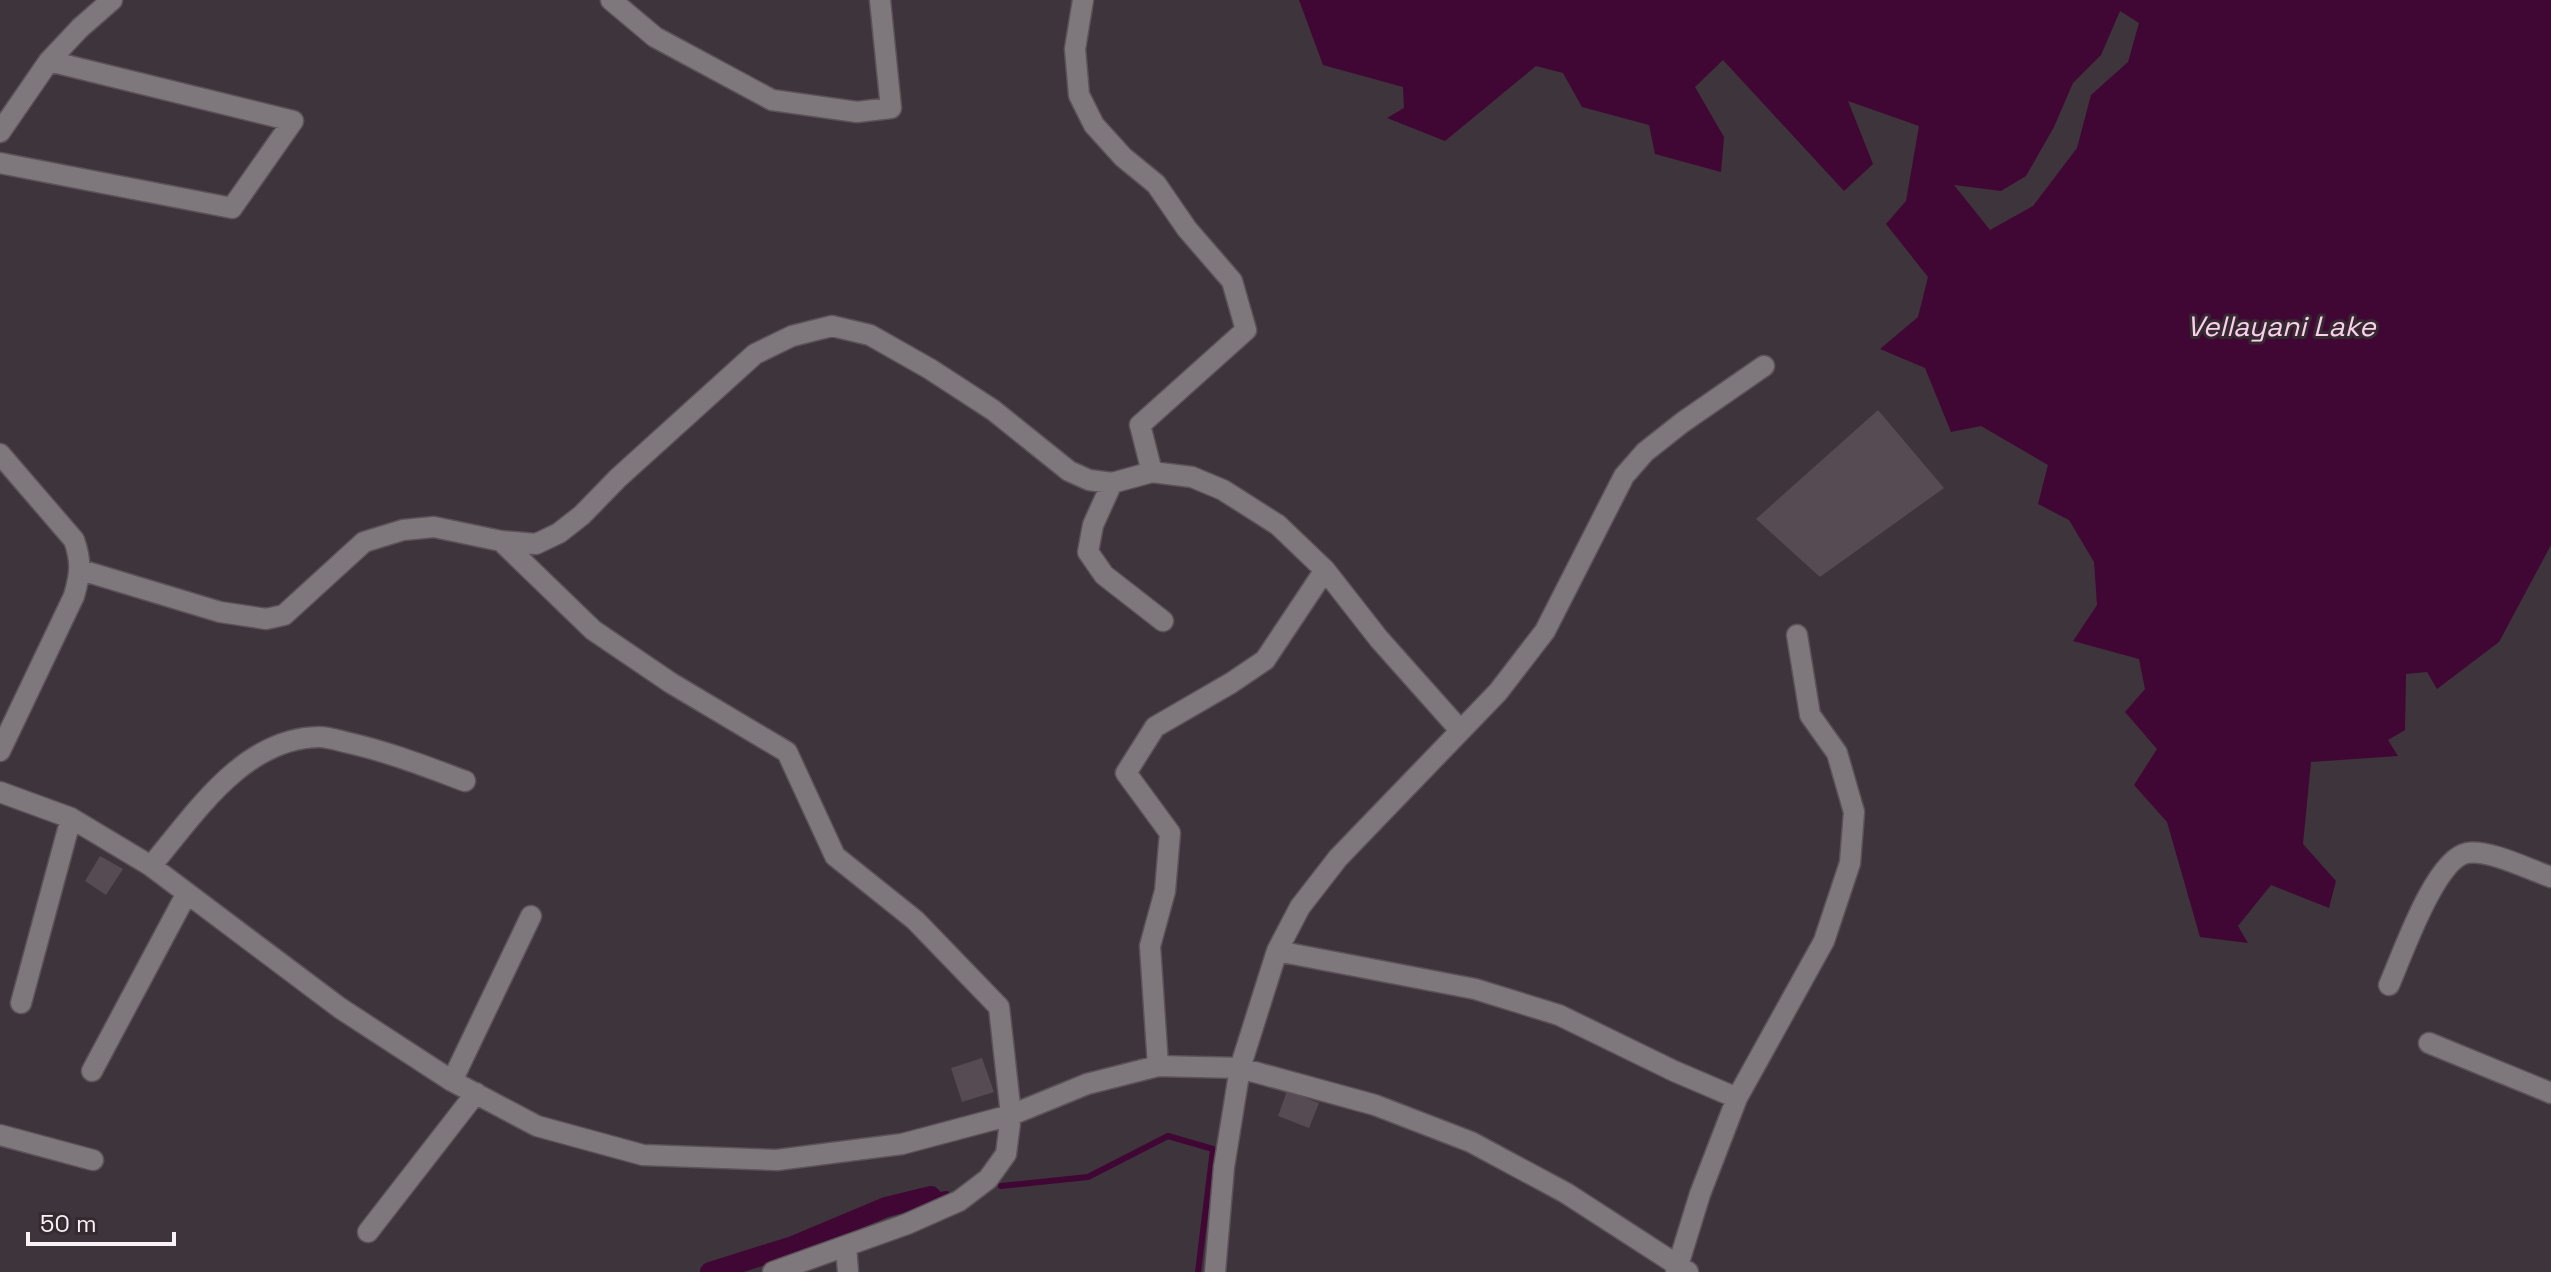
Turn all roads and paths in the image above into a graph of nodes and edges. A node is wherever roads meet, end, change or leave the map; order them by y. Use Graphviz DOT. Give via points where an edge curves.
graph roads {
  1 [pos="112,0"];
  2 [pos="611,0"];
  3 [pos="880,0"];
  4 [pos="1083,0"];
  5 [pos="49,61"];
  6 [pos="0,132"];
  7 [pos="0,163"];
  8 [pos="1764,366"];
  9 [pos="0,454"];
  10 [pos="1152,472"];
  11 [pos="1112,483"];
  12 [pos="501,541"];
  13 [pos="81,570"];
  14 [pos="1325,570"];
  15 [pos="1163,621"];
  16 [pos="1797,635"];
  17 [pos="1460,730"];
  18 [pos="0,751"];
  19 [pos="465,781"];
  20 [pos="0,792"];
  21 [pos="71,818"];
  22 [pos="151,866"];
  23 [pos="2551,877"];
  24 [pos="187,893"];
  25 [pos="531,916"];
  26 [pos="1277,951"];
  27 [pos="2389,985"];
  28 [pos="21,1003"];
  29 [pos="2429,1043"];
  30 [pos="1158,1066"];
  31 [pos="1240,1068"];
  32 [pos="92,1071"];
  33 [pos="452,1081"];
  34 [pos="476,1093"];
  35 [pos="2551,1093"];
  36 [pos="1737,1098"];
  37 [pos="1011,1115"];
  38 [pos="0,1135"];
  39 [pos="93,1160"];
  40 [pos="368,1232"];
  41 [pos="846,1246"];
  42 [pos="1681,1270"];
  43 [pos="773,1272"];
  44 [pos="848,1272"];
  45 [pos="1215,1272"];
  1 -- 5 [label="street"];
  2 -- 3 [label="street" via="655,37 772,100 857,112 891,108"];
  4 -- 10 [label="street" via="1075,49 1079,95 1094,125 1156,184 1232,281 1246,330 1140,425"];
  5 -- 6 [label="street"];
  5 -- 7 [label="street" via="293,121 232,208"];
  8 -- 17 [label="street" via="1683,422 1624,476 1545,631 1498,692"];
  9 -- 13 [label="street" via="74,540"];
  10 -- 11 [label="street"];
  10 -- 14 [label="street" via="1192,477 1223,490 1278,525"];
  11 -- 12 [label="street" via="1069,471 993,410 870,335 832,326 792,336 755,354 559,533 536,544"];
  11 -- 15 [label="street" via="1093,525 1088,552 1104,575"];
  12 -- 13 [label="street" via="434,527 364,542 284,615 266,619 220,612"];
  12 -- 37 [label="street" via="593,630 787,752 835,856 915,920 999,1007"];
  13 -- 18 [label="street" via="74,596"];
  14 -- 17 [label="street"];
  14 -- 30 [label="street" via="1265,660 1155,727 1126,773 1170,833 1165,891 1150,946"];
  16 -- 36 [label="street" via="1810,715 1837,753 1854,812 1850,863 1824,941"];
  17 -- 26 [label="street" via="1338,858 1300,907"];
  19 -- 22 [label="street" via="378,750 322,737 290,740 251,759 211,794"];
  20 -- 21 [label="street"];
  21 -- 22 [label="street"];
  21 -- 28 [label="street"];
  22 -- 24 [label="street"];
  23 -- 27 [label="street" via="2488,854 2466,853 2449,863 2432,887"];
  24 -- 32 [label="street"];
  24 -- 33 [label="street" via="340,1008"];
  25 -- 33 [label="street"];
  26 -- 31 [label="street"];
  26 -- 36 [label="street" via="1475,989 1559,1015"];
  29 -- 35 [label="street"];
  30 -- 31 [label="street"];
  30 -- 37 [label="street" via="1087,1084"];
  31 -- 42 [label="street" via="1375,1105 1471,1142 1566,1193"];
  31 -- 45 [label="street"];
  33 -- 34 [label="street"];
  34 -- 37 [label="street" via="537,1126 643,1155 688,1157 777,1160 902,1144"];
  34 -- 40 [label="street"];
  36 -- 42 [label="street" via="1700,1194"];
  37 -- 41 [label="street" via="1006,1154 988,1179 959,1201"];
  38 -- 39 [label="street"];
  41 -- 43 [label="street"];
  41 -- 44 [label="street"];
}
